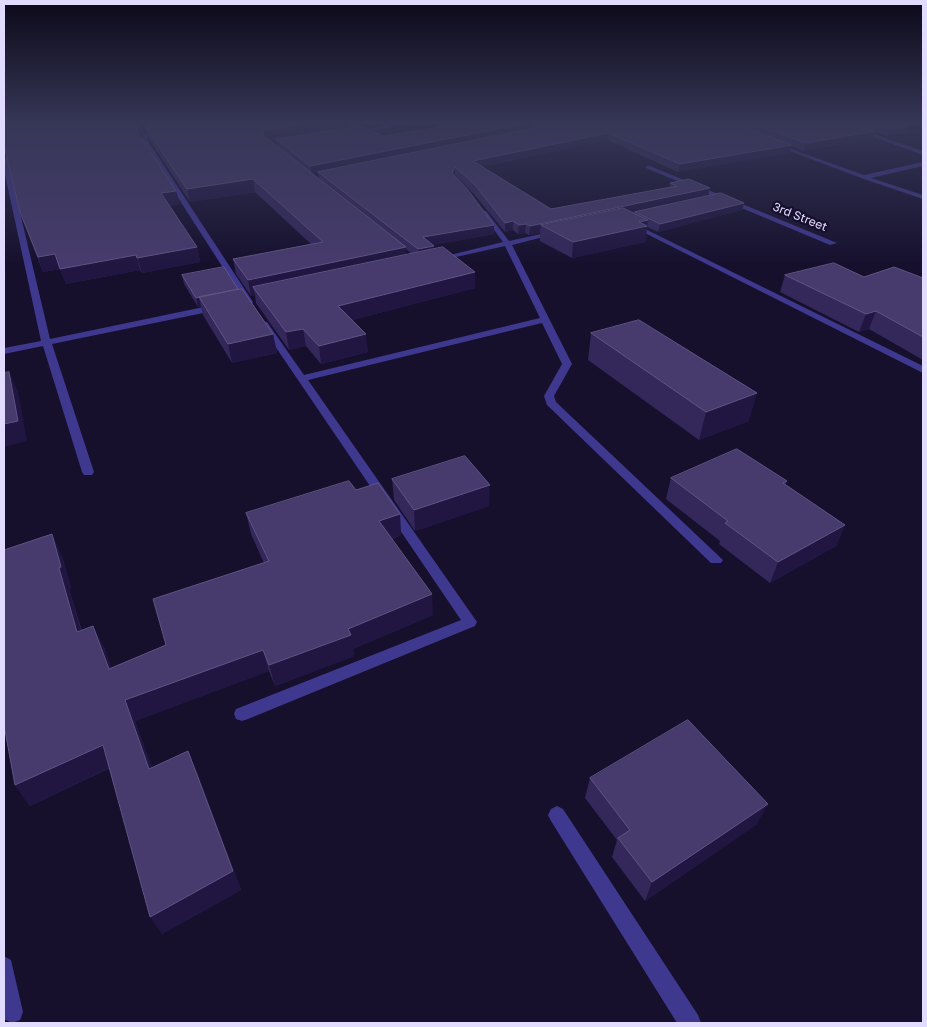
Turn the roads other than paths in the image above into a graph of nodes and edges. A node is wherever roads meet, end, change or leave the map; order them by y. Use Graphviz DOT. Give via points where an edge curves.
graph roads {
  1 [pos="7,171"];
  2 [pos="164,171"];
  3 [pos="658,171"];
  4 [pos="846,171"];
  5 [pos="891,171"];
  6 [pos="863,177"];
  7 [pos="722,197"];
  8 [pos="923,197"];
  9 [pos="703,201"];
  10 [pos="477,203"];
  11 [pos="622,219"];
  12 [pos="565,231"];
  13 [pos="833,243"];
  14 [pos="508,244"];
  15 [pos="426,262"];
  16 [pos="229,305"];
  17 [pos="546,319"];
  18 [pos="46,341"];
  19 [pos="4,351"];
  20 [pos="923,370"];
  21 [pos="302,378"];
  22 [pos="88,472"];
  23 [pos="716,560"];
  24 [pos="242,714"];
  25 [pos="557,815"];
  26 [pos="4,967"];
  27 [pos="12,1012"];
  28 [pos="690,1023"];
  1 -- 18 [label="street"];
  2 -- 21 [label="street"];
  3 -- 7 [label="street, 3rd Street"];
  4 -- 6 [label="street"];
  5 -- 6 [label="street"];
  6 -- 8 [label="street"];
  7 -- 9 [label="street"];
  7 -- 13 [label="street, 3rd Street"];
  10 -- 14 [label="street"];
  11 -- 20 [label="street"];
  12 -- 14 [label="street"];
  14 -- 15 [label="street"];
  14 -- 17 [label="street"];
  16 -- 18 [label="street"];
  17 -- 21 [label="street"];
  17 -- 23 [label="street" via="567,364 549,396 551,402"];
  18 -- 19 [label="street"];
  18 -- 22 [label="street"];
  21 -- 24 [label="street" via="470,622"];
  25 -- 28 [label="street"];
  26 -- 27 [label="street"];
}
